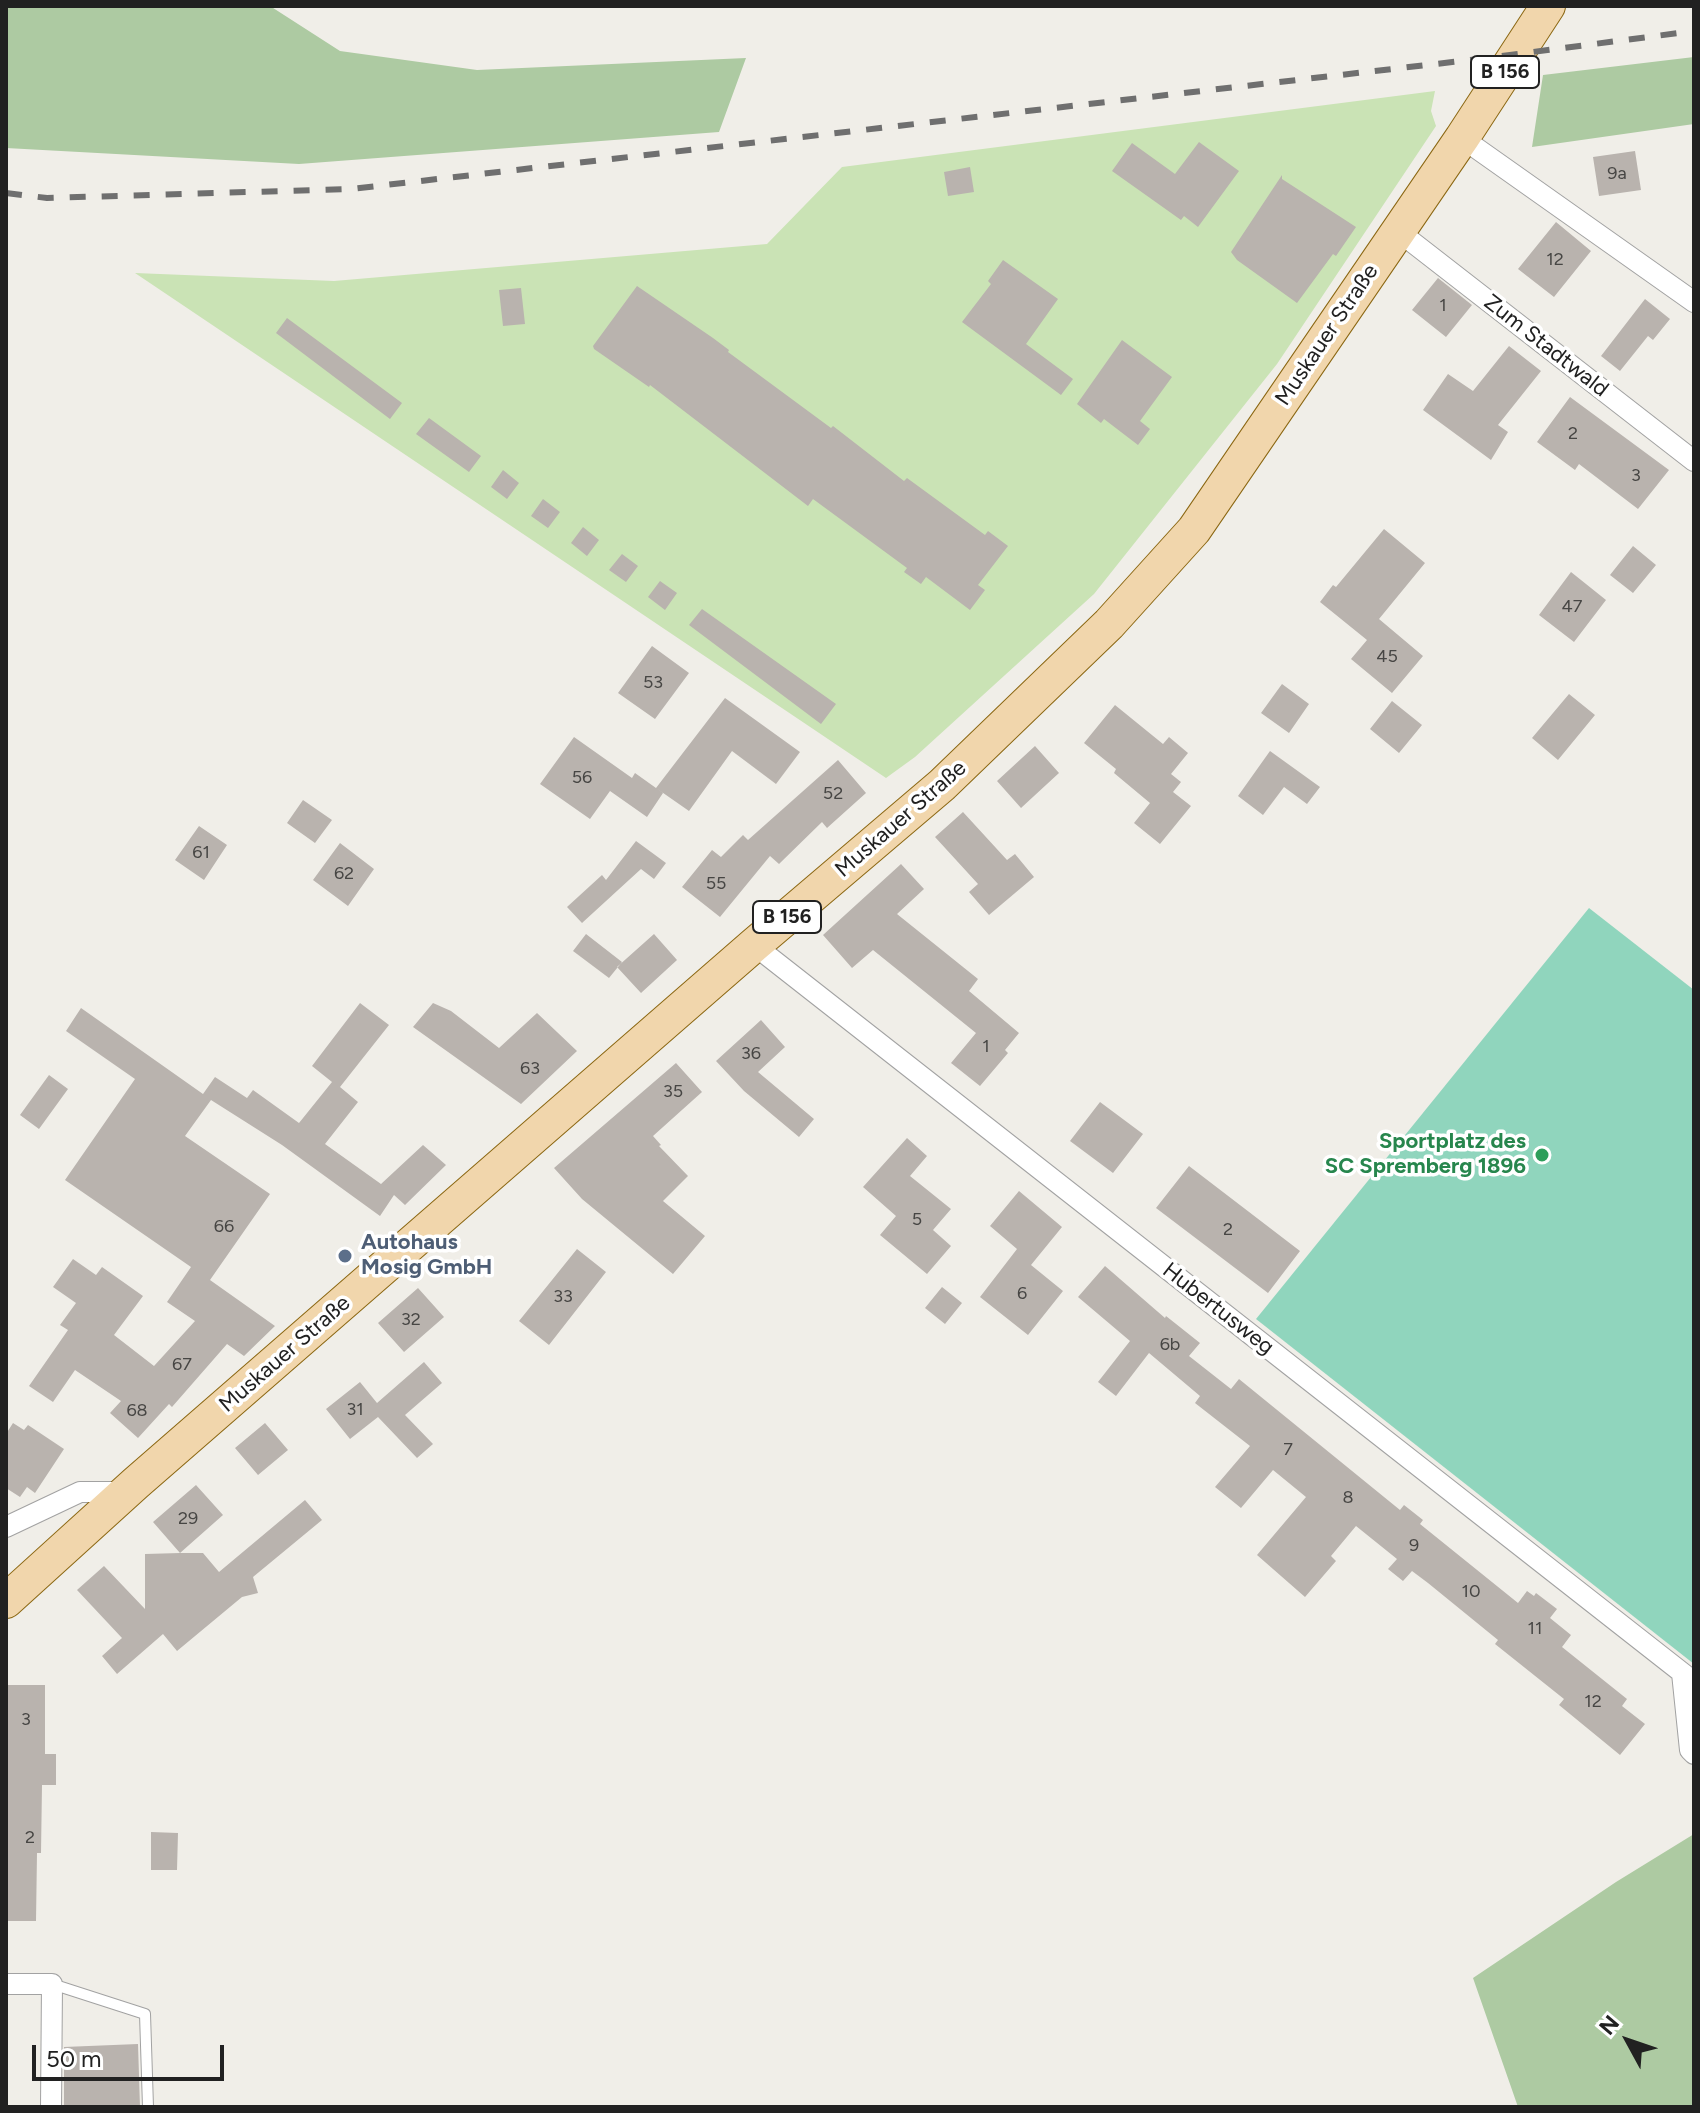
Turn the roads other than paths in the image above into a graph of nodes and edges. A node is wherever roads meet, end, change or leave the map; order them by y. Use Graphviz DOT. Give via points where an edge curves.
graph roads {
  1 [pos="1548,6"];
  2 [pos="1462,138"];
  3 [pos="1398,231"];
  4 [pos="1694,302"];
  5 [pos="1694,461"];
  6 [pos="754,945"];
  7 [pos="127,1492"];
  8 [pos="6,1527"];
  9 [pos="6,1601"];
  10 [pos="1688,1678"];
  11 [pos="1694,1754"];
  12 [pos="6,1984"];
  13 [pos="52,1984"];
  14 [pos="51,2107"];
  15 [pos="148,2107"];
  1 -- 2 [label="main road, Muskauer Straße / B 156"];
  2 -- 3 [label="main road, Muskauer Straße / B 156"];
  2 -- 4 [label="street"];
  3 -- 5 [label="street, Zum Stadtwald"];
  3 -- 6 [label="main road, Muskauer Straße / B 156" via="1173,554 1109,624 942,785"];
  6 -- 7 [label="main road, Muskauer Straße / B 156"];
  6 -- 10 [label="street, Hubertusweg"];
  7 -- 8 [label="street" via="80,1492"];
  7 -- 9 [label="main road, Muskauer Straße / B 156"];
  10 -- 11 [label="street, Hubertusweg"];
  12 -- 13 [label="street"];
  13 -- 14 [label="street"];
  13 -- 15 [label="lane" via="145,2014"];
}
